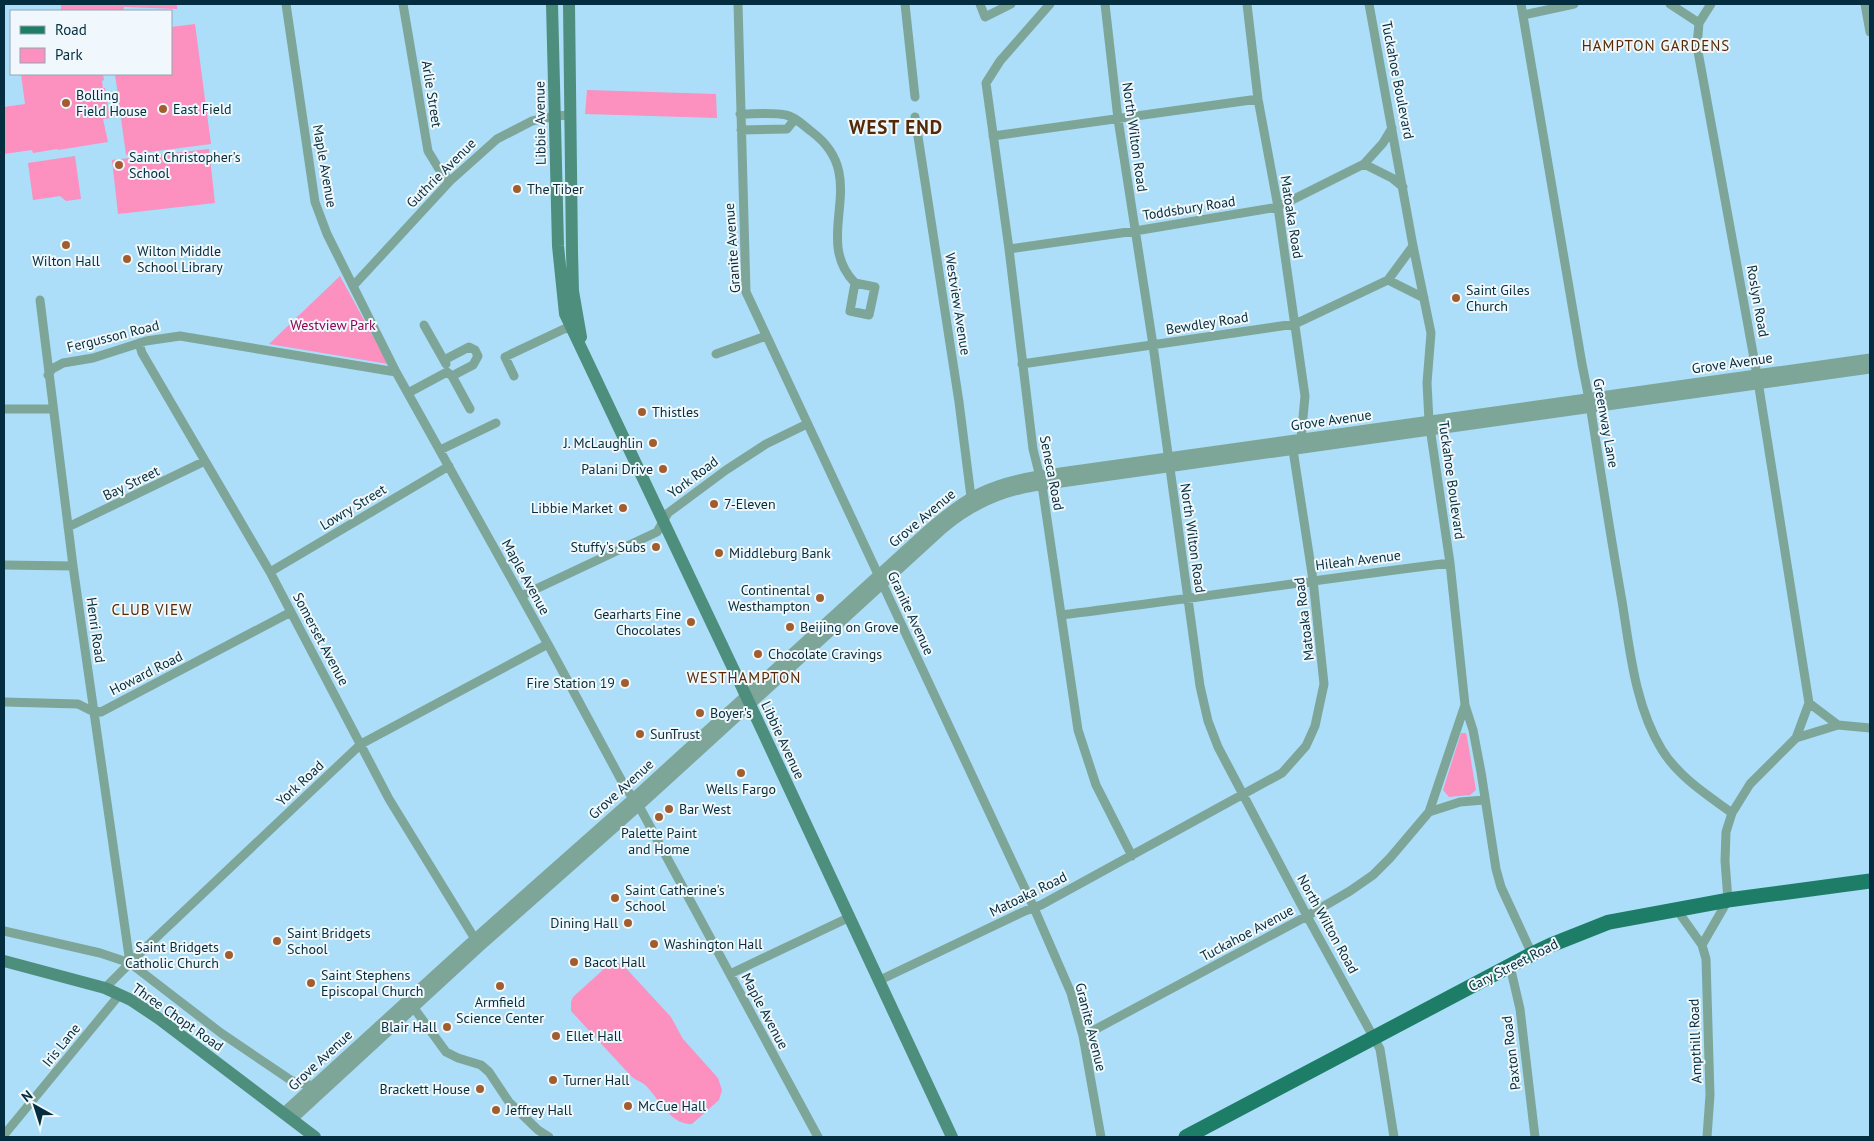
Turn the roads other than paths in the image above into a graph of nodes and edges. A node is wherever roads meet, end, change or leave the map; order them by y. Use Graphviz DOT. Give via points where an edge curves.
graph roads {
  1 [pos="286,4"];
  2 [pos="403,4"];
  3 [pos="552,4"];
  4 [pos="569,4"];
  5 [pos="738,4"];
  6 [pos="905,4"];
  7 [pos="980,4"];
  8 [pos="1011,4"];
  9 [pos="1050,4"];
  10 [pos="1108,4"];
  11 [pos="1247,4"];
  12 [pos="1370,4"];
  13 [pos="1521,4"];
  14 [pos="1574,4"];
  15 [pos="1670,4"];
  16 [pos="1711,4"];
  17 [pos="1865,4"];
  18 [pos="1523,15"];
  19 [pos="1699,23"];
  20 [pos="1870,32"];
  21 [pos="915,97"];
  22 [pos="1258,99"];
  23 [pos="740,114"];
  24 [pos="555,116"];
  25 [pos="570,116"];
  26 [pos="916,117"];
  27 [pos="794,119"];
  28 [pos="1118,119"];
  29 [pos="1392,128"];
  30 [pos="741,130"];
  31 [pos="992,136"];
  32 [pos="1364,164"];
  33 [pos="450,181"];
  34 [pos="1403,187"];
  35 [pos="1278,207"];
  36 [pos="1135,231"];
  37 [pos="1413,246"];
  38 [pos="1009,249"];
  39 [pos="1388,280"];
  40 [pos="855,283"];
  41 [pos="354,285"];
  42 [pos="1424,298"];
  43 [pos="40,300"];
  44 [pos="1295,324"];
  45 [pos="424,325"];
  46 [pos="572,328"];
  47 [pos="766,336"];
  48 [pos="139,343"];
  49 [pos="1152,345"];
  50 [pos="716,354"];
  51 [pos="586,356"];
  52 [pos="1870,359"];
  53 [pos="444,360"];
  54 [pos="1022,364"];
  55 [pos="1870,368"];
  56 [pos="396,372"];
  57 [pos="450,374"];
  58 [pos="48,375"];
  59 [pos="514,376"];
  60 [pos="1758,379"];
  61 [pos="408,394"];
  62 [pos="1590,403"];
  63 [pos="4,409"];
  64 [pos="52,409"];
  65 [pos="470,410"];
  66 [pos="496,423"];
  67 [pos="807,424"];
  68 [pos="1429,426"];
  69 [pos="1301,439"];
  70 [pos="440,450"];
  71 [pos="1293,450"];
  72 [pos="205,461"];
  73 [pos="1169,463"];
  74 [pos="449,466"];
  75 [pos="1041,480"];
  76 [pos="971,497"];
  77 [pos="663,522"];
  78 [pos="68,527"];
  79 [pos="1450,563"];
  80 [pos="4,565"];
  81 [pos="73,566"];
  82 [pos="270,572"];
  83 [pos="880,580"];
  84 [pos="1313,580"];
  85 [pos="521,596"];
  86 [pos="1188,599"];
  87 [pos="291,612"];
  88 [pos="1061,615"];
  89 [pos="548,644"];
  90 [pos="748,700"];
  91 [pos="4,702"];
  92 [pos="1809,702"];
  93 [pos="1465,705"];
  94 [pos="94,712"];
  95 [pos="1838,725"];
  96 [pos="1870,728"];
  97 [pos="1796,738"];
  98 [pos="361,744"];
  99 [pos="1245,795"];
  100 [pos="1484,800"];
  101 [pos="636,803"];
  102 [pos="1429,812"];
  103 [pos="1732,813"];
  104 [pos="1132,856"];
  105 [pos="1870,881"];
  106 [pos="1728,900"];
  107 [pos="1034,908"];
  108 [pos="1677,910"];
  109 [pos="1307,916"];
  110 [pos="850,917"];
  111 [pos="4,931"];
  112 [pos="478,942"];
  113 [pos="1702,945"];
  114 [pos="1532,954"];
  115 [pos="4,961"];
  116 [pos="130,964"];
  117 [pos="1510,966"];
  118 [pos="730,974"];
  119 [pos="878,981"];
  120 [pos="105,988"];
  121 [pos="120,994"];
  122 [pos="410,1004"];
  123 [pos="1082,1036"];
  124 [pos="1375,1037"];
  125 [pos="313,1086"];
  126 [pos="288,1116"];
  127 [pos="4,1136"];
  128 [pos="315,1137"];
  129 [pos="549,1137"];
  130 [pos="818,1137"];
  131 [pos="952,1137"];
  132 [pos="1101,1137"];
  133 [pos="1186,1137"];
  134 [pos="1394,1137"];
  135 [pos="1535,1137"];
  136 [pos="1707,1137"];
  1 -- 41 [label="street, Maple Avenue" via="315,202 327,234"];
  2 -- 33 [label="street, Arlie Street" via="428,151"];
  3 -- 24 [label="main road, Libbie Avenue"];
  4 -- 25 [label="main road, Libbie Avenue"];
  5 -- 23 [label="street, Granite Avenue"];
  6 -- 21 [label="street"];
  7 -- 8 [label="street" via="985,17"];
  9 -- 31 [label="street, Seneca Road" via="1000,61 986,83"];
  10 -- 28 [label="street, North Wilton Road"];
  11 -- 22 [label="street, Matoaka Road"];
  12 -- 29 [label="street, Tuckahoe Boulevard"];
  13 -- 18 [label="street, Greenway Lane"];
  14 -- 18 [label="street"];
  15 -- 19 [label="street"];
  16 -- 19 [label="street"];
  17 -- 20 [label="street"];
  18 -- 62 [label="street, Greenway Lane"];
  19 -- 60 [label="street, Roslyn Road" via="1697,46"];
  22 -- 28 [label="street"];
  22 -- 35 [label="street, Matoaka Road"];
  23 -- 27 [label="street" via="786,114"];
  23 -- 30 [label="street, Granite Avenue"];
  24 -- 25 [label="street, Guthrie Avenue"];
  24 -- 33 [label="street, Guthrie Avenue" via="532,121 497,139"];
  24 -- 46 [label="main road, Libbie Avenue" via="560,281 565,314"];
  25 -- 51 [label="main road, Libbie Avenue" via="573,291"];
  26 -- 76 [label="street, Westview Avenue"];
  27 -- 30 [label="street" via="787,129"];
  27 -- 40 [label="street" via="817,136 831,152 840,174 842,188 837,247"];
  28 -- 31 [label="street"];
  28 -- 36 [label="street, North Wilton Road"];
  29 -- 32 [label="street, Toddsbury Road"];
  29 -- 34 [label="street, Tuckahoe Boulevard"];
  30 -- 47 [label="street, Granite Avenue" via="746,292"];
  31 -- 38 [label="street, Seneca Road"];
  32 -- 34 [label="street"];
  32 -- 35 [label="street, Toddsbury Road"];
  33 -- 41 [label="street, Guthrie Avenue"];
  34 -- 37 [label="street, Tuckahoe Boulevard"];
  35 -- 36 [label="street, Toddsbury Road"];
  35 -- 44 [label="street, Matoaka Road"];
  36 -- 38 [label="street, Toddsbury Road"];
  36 -- 49 [label="street, North Wilton Road"];
  37 -- 39 [label="street, Bewdley Road"];
  37 -- 42 [label="street, Tuckahoe Boulevard"];
  38 -- 54 [label="street, Seneca Road"];
  39 -- 42 [label="street"];
  39 -- 44 [label="street, Bewdley Road"];
  41 -- 56 [label="street, Maple Avenue"];
  42 -- 68 [label="street, Tuckahoe Boulevard" via="1431,334 1427,383"];
  43 -- 58 [label="street, Henri Road"];
  44 -- 49 [label="street, Bewdley Road"];
  44 -- 69 [label="street, Matoaka Road" via="1305,396"];
  45 -- 53 [label="street"];
  46 -- 51 [label="main road, Libbie Avenue"];
  46 -- 59 [label="street" via="505,357"];
  47 -- 50 [label="street"];
  47 -- 67 [label="street, Granite Avenue"];
  48 -- 56 [label="street, Fergusson Road" via="180,336"];
  48 -- 58 [label="street, Fergusson Road" via="93,358 63,363"];
  48 -- 72 [label="street, Somerset Avenue"];
  49 -- 54 [label="street, Bewdley Road"];
  49 -- 73 [label="street, North Wilton Road"];
  51 -- 77 [label="main road, Libbie Avenue"];
  52 -- 60 [label="street, Grove Avenue"];
  53 -- 57 [label="street"];
  53 -- 57 [label="street" via="469,348 478,356 473,365"];
  54 -- 75 [label="street, Seneca Road" via="1033,450"];
  55 -- 60 [label="street, Grove Avenue"];
  56 -- 61 [label="street, Maple Avenue"];
  57 -- 61 [label="street"];
  57 -- 65 [label="street"];
  58 -- 64 [label="street, Henri Road"];
  60 -- 62 [label="street, Grove Avenue"];
  60 -- 92 [label="street, Roslyn Road"];
  61 -- 70 [label="street, Maple Avenue"];
  62 -- 68 [label="street, Grove Avenue"];
  62 -- 103 [label="street, Greenway Lane" via="1627,632 1646,718 1662,751 1680,773"];
  63 -- 64 [label="street"];
  64 -- 78 [label="street, Henri Road"];
  66 -- 70 [label="street"];
  67 -- 77 [label="street, York Road" via="744,457 669,513"];
  67 -- 83 [label="street, Granite Avenue"];
  68 -- 69 [label="street, Grove Avenue"];
  68 -- 71 [label="street, Grove Avenue"];
  68 -- 79 [label="street, Tuckahoe Boulevard"];
  69 -- 71 [label="street"];
  69 -- 73 [label="street, Grove Avenue"];
  70 -- 74 [label="street, Maple Avenue"];
  71 -- 73 [label="street, Grove Avenue"];
  71 -- 84 [label="street, Matoaka Road"];
  72 -- 78 [label="street, Bay Street"];
  72 -- 82 [label="street, Somerset Avenue"];
  73 -- 75 [label="street, Grove Avenue"];
  73 -- 86 [label="street, North Wilton Road"];
  74 -- 82 [label="street, Lowry Street"];
  74 -- 85 [label="street, Maple Avenue"];
  75 -- 76 [label="street, Grove Avenue" via="1000,484"];
  75 -- 83 [label="street, Grove Avenue" via="1004,492 964,512"];
  75 -- 88 [label="street, Seneca Road"];
  76 -- 83 [label="street, Grove Avenue" via="945,515"];
  77 -- 85 [label="street, York Road" via="657,532"];
  77 -- 90 [label="main road, Libbie Avenue"];
  78 -- 81 [label="street, Henri Road"];
  79 -- 84 [label="street, Hileah Avenue"];
  79 -- 93 [label="street, Tuckahoe Boulevard"];
  80 -- 81 [label="street"];
  81 -- 94 [label="street, Henri Road"];
  82 -- 87 [label="street, Somerset Avenue"];
  83 -- 90 [label="street, Grove Avenue"];
  83 -- 107 [label="street, Granite Avenue"];
  84 -- 86 [label="street, Hileah Avenue"];
  84 -- 99 [label="street, Matoaka Road" via="1324,684 1315,726 1306,746 1288,768"];
  85 -- 89 [label="street, Maple Avenue"];
  86 -- 88 [label="street, Hileah Avenue"];
  86 -- 99 [label="street, North Wilton Road" via="1208,721 1218,747"];
  87 -- 94 [label="street, Howard Road" via="126,700"];
  87 -- 98 [label="street, Somerset Avenue"];
  88 -- 104 [label="street, Seneca Road" via="1078,730 1085,754 1096,785"];
  89 -- 98 [label="street, York Road"];
  89 -- 101 [label="street, Maple Avenue"];
  90 -- 101 [label="street, Grove Avenue"];
  90 -- 110 [label="main road, Libbie Avenue"];
  91 -- 94 [label="street" via="78,704"];
  92 -- 95 [label="street"];
  92 -- 97 [label="street, Roslyn Road"];
  93 -- 100 [label="street, Tuckahoe Boulevard"];
  93 -- 102 [label="street, Tuckahoe Avenue"];
  94 -- 116 [label="street, Henri Road"];
  95 -- 96 [label="street"];
  95 -- 97 [label="street"];
  97 -- 103 [label="street" via="1750,784"];
  98 -- 112 [label="street, Somerset Avenue" via="389,799"];
  98 -- 116 [label="street, York Road"];
  99 -- 104 [label="street, Matoaka Road"];
  99 -- 109 [label="street, North Wilton Road"];
  100 -- 102 [label="street"];
  100 -- 114 [label="street, Tuckahoe Boulevard" via="1501,887"];
  101 -- 112 [label="street, Grove Avenue"];
  101 -- 118 [label="street, Maple Avenue"];
  102 -- 109 [label="street, Tuckahoe Avenue" via="1372,874"];
  103 -- 106 [label="street" via="1726,832 1724,862"];
  104 -- 107 [label="street, Matoaka Road"];
  105 -- 106 [label="main road, Cary Street Road"];
  106 -- 108 [label="main road, Cary Street Road"];
  106 -- 113 [label="street"];
  107 -- 119 [label="street, Matoaka Road"];
  107 -- 123 [label="street, Granite Avenue" via="1071,993"];
  108 -- 113 [label="street, Ampthill Road"];
  108 -- 114 [label="main road, Cary Street Road" via="1603,924"];
  109 -- 123 [label="street, Tuckahoe Avenue"];
  109 -- 124 [label="street, North Wilton Road"];
  110 -- 118 [label="street"];
  110 -- 119 [label="main road, Libbie Avenue"];
  111 -- 116 [label="street" via="100,953"];
  112 -- 122 [label="street, Grove Avenue"];
  113 -- 136 [label="street, Ampthill Road" via="1706,959 1710,1070"];
  114 -- 117 [label="main road, Cary Street Road"];
  115 -- 120 [label="main road, Three Chopt Road"];
  116 -- 120 [label="street, York Road"];
  116 -- 125 [label="street" via="221,1033 292,1081"];
  117 -- 124 [label="main road, Cary Street Road"];
  117 -- 135 [label="street, Paxton Road" via="1520,1009"];
  118 -- 130 [label="street, Maple Avenue"];
  119 -- 131 [label="main road, Libbie Avenue"];
  120 -- 121 [label="main road, Three Chopt Road"];
  121 -- 126 [label="main road, Three Chopt Road" via="147,1010"];
  121 -- 127 [label="street, Iris Lane"];
  122 -- 125 [label="street, Grove Avenue"];
  122 -- 126 [label="street, Grove Avenue"];
  122 -- 129 [label="street" via="446,1052 489,1072 509,1102"];
  123 -- 132 [label="street, Granite Avenue"];
  124 -- 133 [label="main road, Cary Street Road"];
  124 -- 134 [label="street, North Wilton Road" via="1380,1049"];
  125 -- 126 [label="street, Grove Avenue"];
  126 -- 128 [label="main road, Three Chopt Road"];
}
